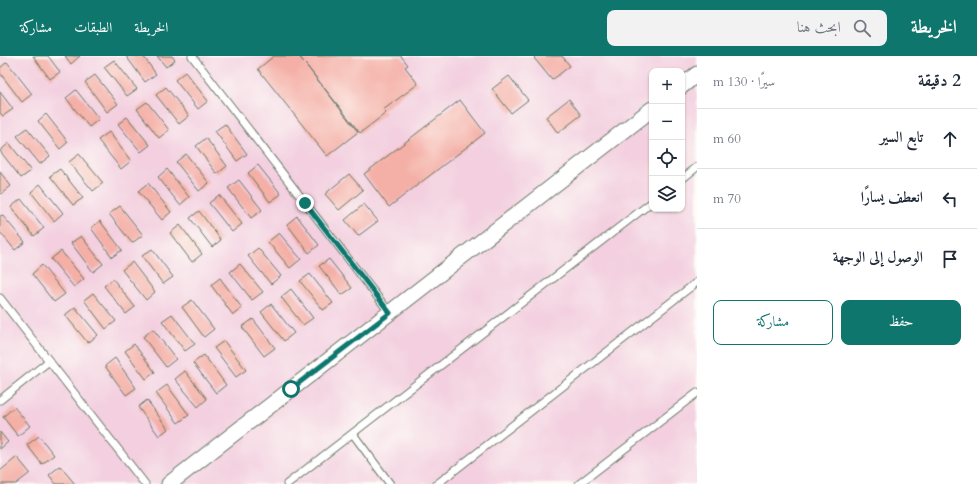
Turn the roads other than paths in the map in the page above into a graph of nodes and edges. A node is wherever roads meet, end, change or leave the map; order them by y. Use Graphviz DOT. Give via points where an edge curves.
graph roads {
  1 [pos="192,56"];
  2 [pos="697,74"];
  3 [pos="685,84"];
  4 [pos="649,111"];
  5 [pos="697,167"];
  6 [pos="685,177"];
  7 [pos="649,204"];
  8 [pos="697,282"];
  9 [pos="0,298"];
  10 [pos="390,313"];
  11 [pos="49,361"];
  12 [pos="697,393"];
  13 [pos="0,400"];
  14 [pos="352,434"];
  15 [pos="145,484"];
  16 [pos="169,484"];
  17 [pos="287,484"];
  18 [pos="390,484"];
  19 [pos="437,484"];
  20 [pos="580,484"];
  1 -- 10 [label="lane"];
  2 -- 3 [label="street"];
  4 -- 10 [label="street"];
  5 -- 6 [label="lane"];
  7 -- 14 [label="lane"];
  8 -- 19 [label="lane"];
  9 -- 11 [label="lane"];
  10 -- 16 [label="street"];
  11 -- 13 [label="lane"];
  11 -- 15 [label="lane"];
  12 -- 20 [label="lane"];
  14 -- 17 [label="lane"];
  14 -- 18 [label="lane"];
}
